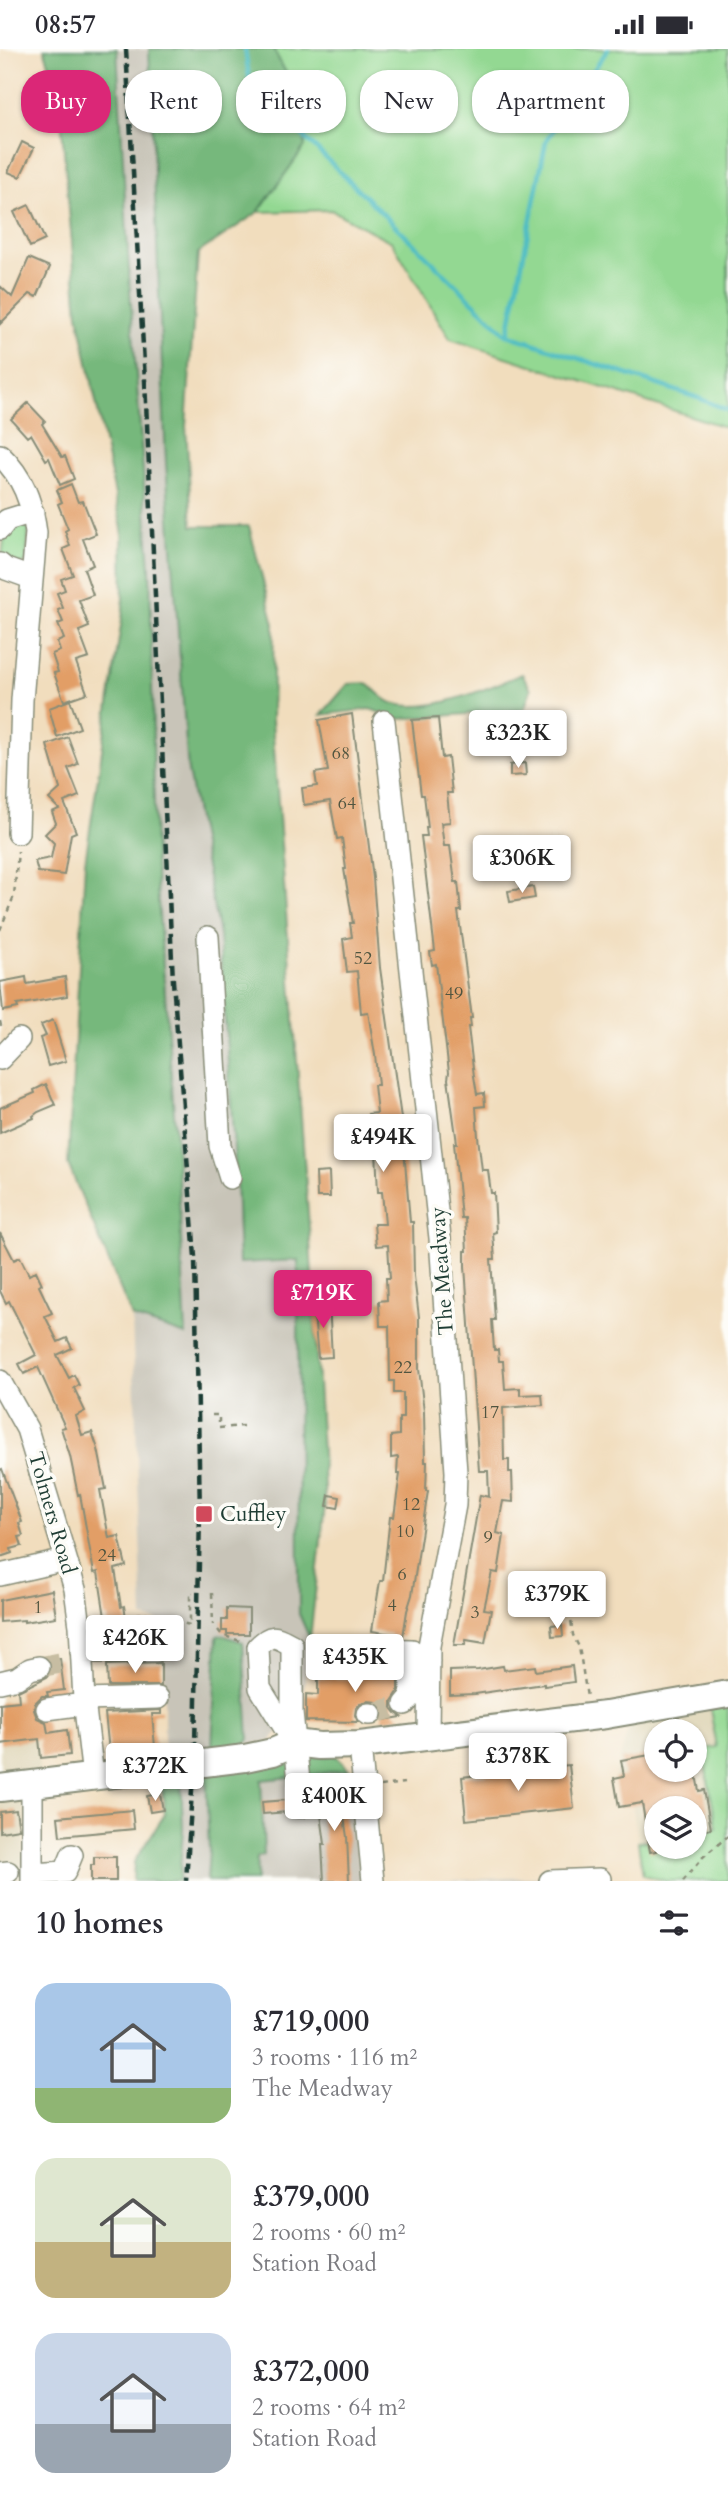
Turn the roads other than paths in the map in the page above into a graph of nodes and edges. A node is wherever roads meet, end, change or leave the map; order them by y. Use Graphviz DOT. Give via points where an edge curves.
graph roads {
  1 [pos="0,455"];
  2 [pos="33,512"];
  3 [pos="0,529"];
  4 [pos="0,564"];
  5 [pos="31,578"];
  6 [pos="384,721"];
  7 [pos="18,833"];
  8 [pos="208,937"];
  9 [pos="19,1039"];
  10 [pos="0,1059"];
  11 [pos="230,1178"];
  12 [pos="0,1381"];
  13 [pos="66,1560"];
  14 [pos="0,1575"];
  15 [pos="370,1649"];
  16 [pos="156,1651"];
  17 [pos="74,1659"];
  18 [pos="420,1660"];
  19 [pos="39,1667"];
  20 [pos="0,1682"];
  21 [pos="728,1694"];
  22 [pos="158,1698"];
  23 [pos="84,1702"];
  24 [pos="405,1704"];
  25 [pos="47,1709"];
  26 [pos="428,1737"];
  27 [pos="294,1743"];
  28 [pos="360,1745"];
  29 [pos="93,1777"];
  30 [pos="33,1784"];
  31 [pos="0,1788"];
  32 [pos="300,1807"];
  33 [pos="72,1855"];
  34 [pos="32,1878"];
  35 [pos="600,1879"];
  36 [pos="373,1881"];
  37 [pos="550,1881"];
  1 -- 2 [label="street" via="23,484"];
  2 -- 3 [label="street" via="7,520"];
  2 -- 5 [label="street" via="36,533"];
  4 -- 5 [label="street"];
  5 -- 7 [label="street"];
  6 -- 18 [label="street, The Meadway" via="440,1238 456,1472 455,1505 429,1646"];
  8 -- 11 [label="street" via="219,1146"];
  9 -- 10 [label="street"];
  12 -- 13 [label="street, Tolmers Road" via="27,1429"];
  13 -- 14 [label="street"];
  13 -- 17 [label="street, Tolmers Road" via="80,1626"];
  15 -- 18 [label="street" via="412,1650"];
  16 -- 17 [label="street"];
  17 -- 23 [label="street, Tolmers Road"];
  18 -- 24 [label="street"];
  18 -- 26 [label="street, The Meadway"];
  19 -- 20 [label="street"];
  21 -- 26 [label="main road"];
  22 -- 23 [label="street"];
  23 -- 25 [label="street"];
  23 -- 29 [label="street, Tolmers Road"];
  26 -- 28 [label="main road"];
  27 -- 28 [label="main road"];
  27 -- 29 [label="main road" via="245,1758"];
  27 -- 32 [label="street"];
  28 -- 36 [label="street"];
  29 -- 30 [label="main road"];
  30 -- 31 [label="main road"];
  30 -- 34 [label="street"];
  33 -- 34 [label="street" via="65,1872"];
  35 -- 37 [label="street"];
}
